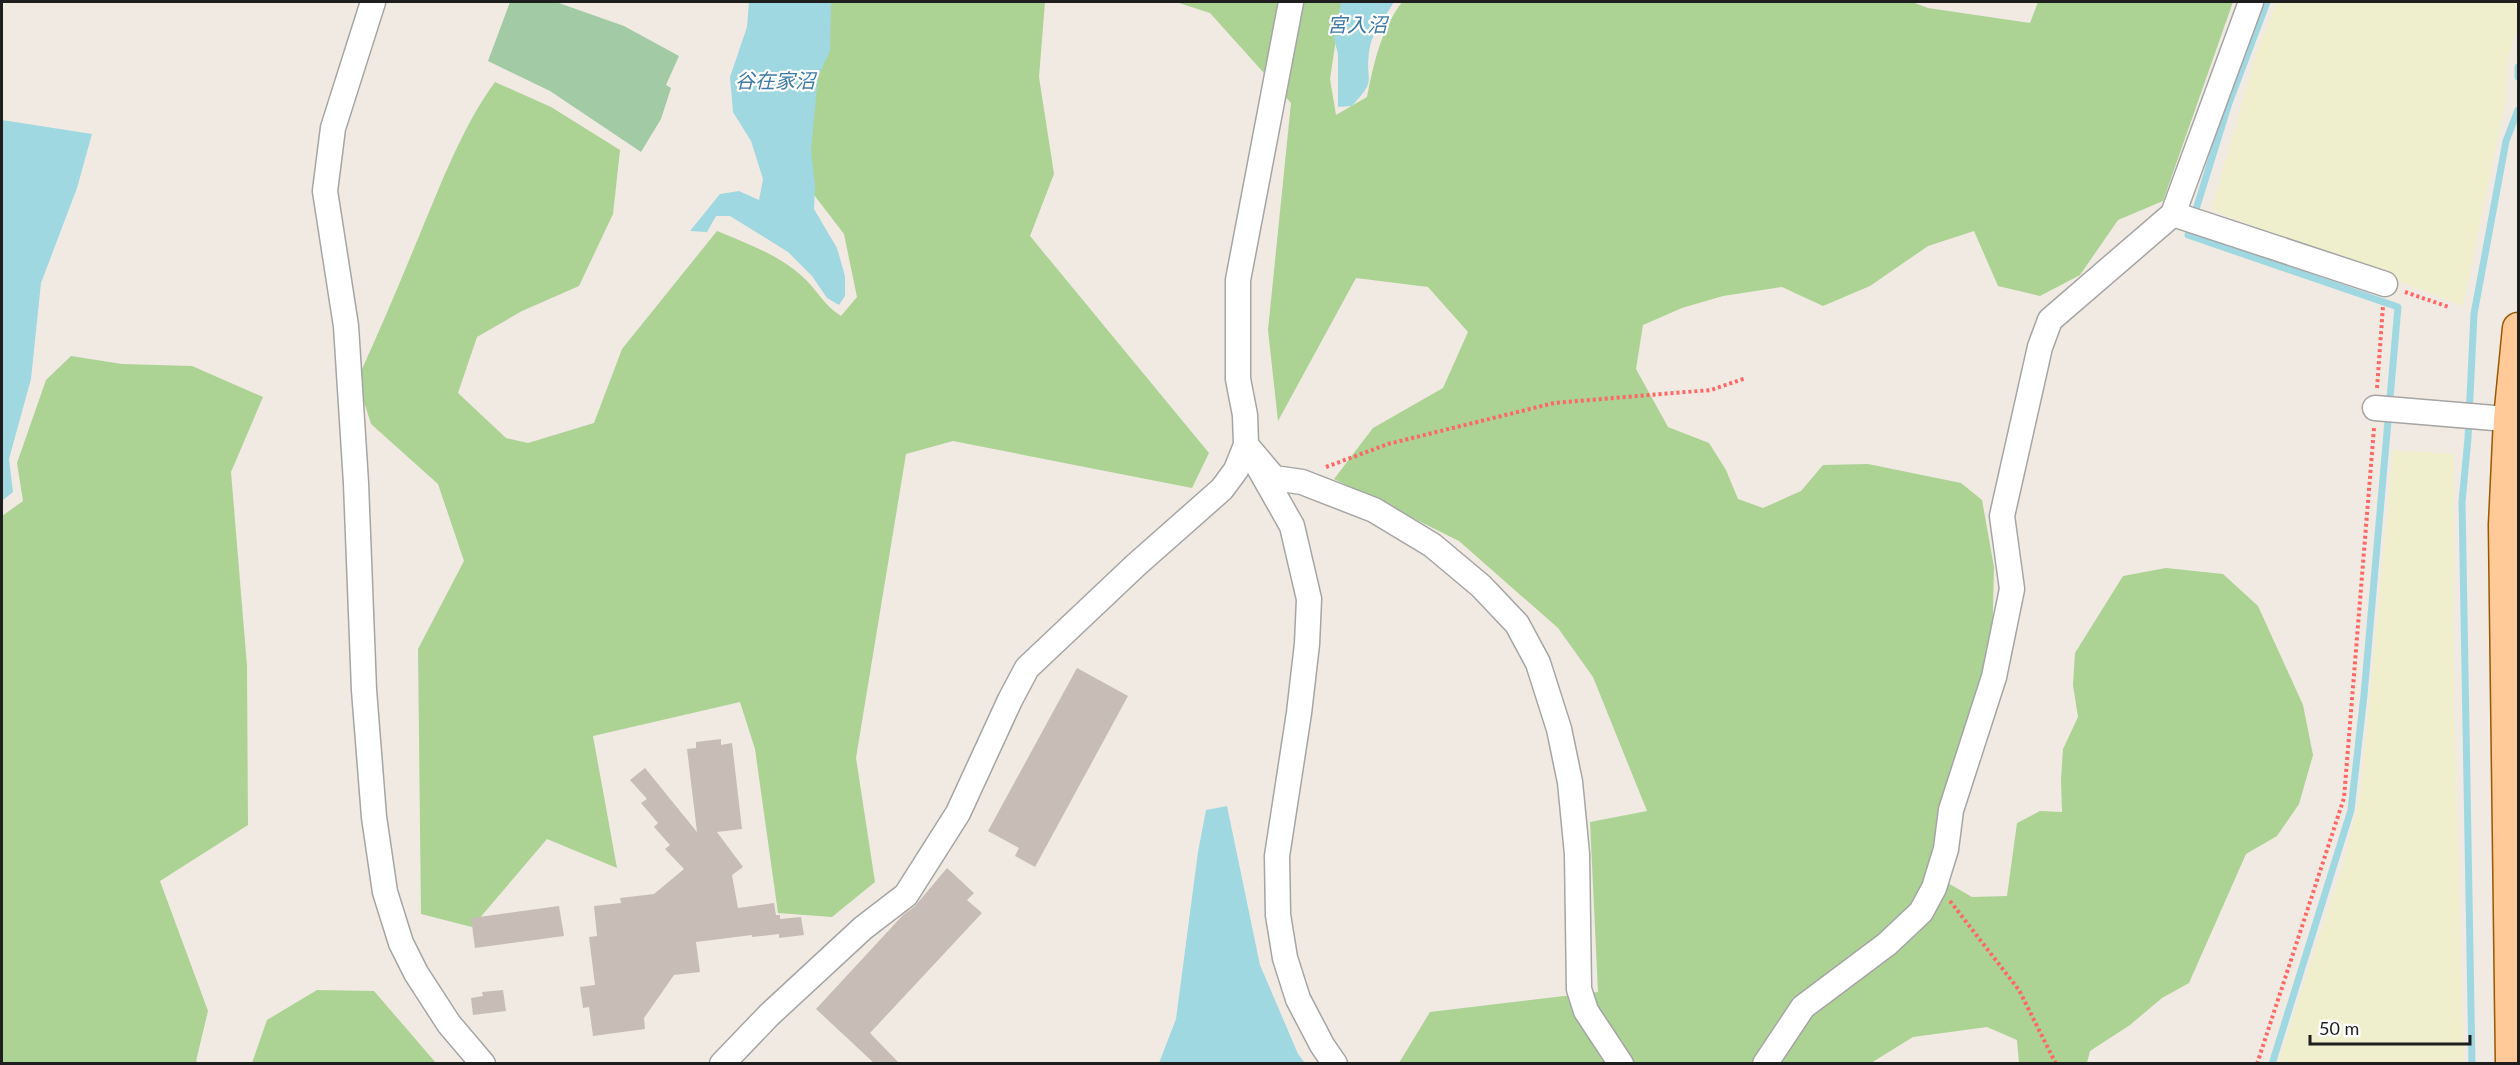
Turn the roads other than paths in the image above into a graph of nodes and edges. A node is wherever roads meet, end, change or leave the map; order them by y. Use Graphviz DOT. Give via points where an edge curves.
graph roads {
  1 [pos="373,2"];
  2 [pos="1291,2"];
  3 [pos="2252,2"];
  4 [pos="2173,214"];
  5 [pos="2385,284"];
  6 [pos="2518,328"];
  7 [pos="2375,408"];
  8 [pos="2514,420"];
  9 [pos="1246,445"];
  10 [pos="483,1064"];
  11 [pos="722,1064"];
  12 [pos="1335,1064"];
  13 [pos="1622,1064"];
  14 [pos="1765,1064"];
  15 [pos="2511,1064"];
  1 -- 10 [label="street" via="333,128 325,191 346,326 374,817 385,892 402,943 416,974 449,1024"];
  2 -- 9 [label="street" via="1238,280 1238,379"];
  3 -- 4 [label="street"];
  4 -- 5 [label="street"];
  4 -- 14 [label="street" via="2050,320 2040,347 2002,516 2012,590 1995,677 1951,810 1946,849 1936,882 1921,912 1887,944 1803,1007"];
  6 -- 8 [label="main road"];
  7 -- 8 [label="street"];
  8 -- 15 [label="main road" via="2504,525"];
  9 -- 11 [label="street" via="1236,471 1222,489 1027,668 958,813 906,895 863,928"];
  9 -- 12 [label="street" via="1292,526 1309,599 1299,714 1277,856 1278,915 1285,958 1298,999"];
  9 -- 13 [label="street" via="1275,478 1302,482 1374,510 1432,545 1481,586 1517,624 1533,653 1559,729 1570,782 1577,854 1579,989 1586,1011"];
}
